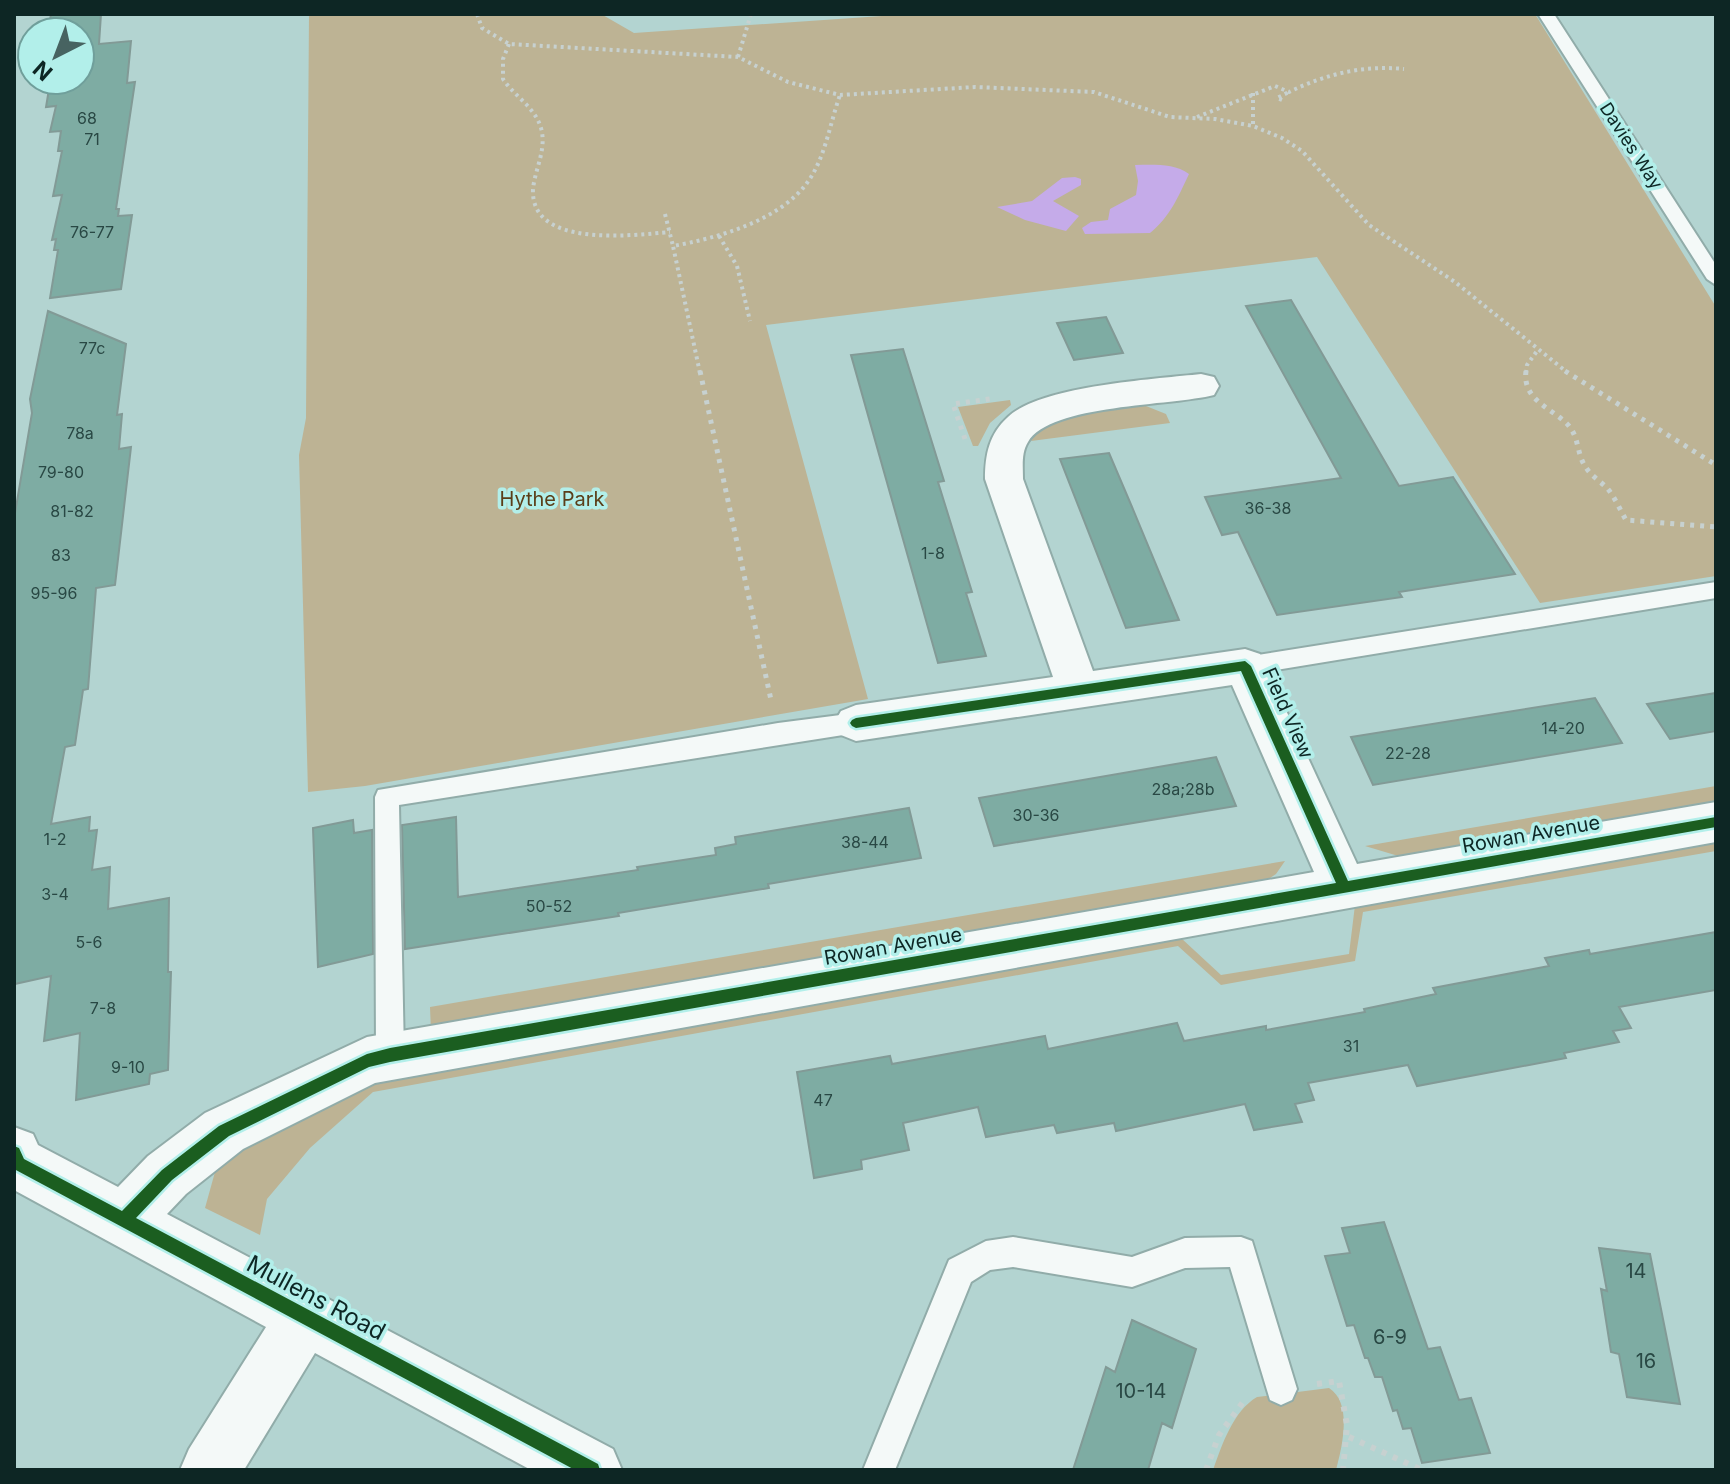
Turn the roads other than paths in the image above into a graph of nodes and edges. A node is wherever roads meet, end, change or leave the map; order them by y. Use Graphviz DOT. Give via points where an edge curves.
graph roads {
  1 [pos="1546,14"];
  2 [pos="1716,279"];
  3 [pos="1201,386"];
  4 [pos="1716,590"];
  5 [pos="1245,666"];
  6 [pos="1078,689"];
  7 [pos="856,723"];
  8 [pos="1716,822"];
  9 [pos="1344,887"];
  10 [pos="390,1055"];
  11 [pos="17,1159"];
  12 [pos="124,1220"];
  13 [pos="305,1317"];
  14 [pos="1281,1389"];
  15 [pos="210,1470"];
  16 [pos="592,1470"];
  17 [pos="879,1470"];
  1 -- 2 [label="lane, Davies Way"];
  3 -- 6 [label="street" via="1058,405 1026,421 1006,447 1004,479"];
  4 -- 5 [label="lane"];
  5 -- 6 [label="street, Field View"];
  5 -- 9 [label="street, Field View"];
  6 -- 7 [label="street, Field View"];
  7 -- 10 [label="lane" via="387,797"];
  8 -- 9 [label="street, Rowan Avenue"];
  9 -- 10 [label="street, Rowan Avenue"];
  10 -- 12 [label="street, Rowan Avenue" via="367,1061 224,1131 167,1175"];
  11 -- 12 [label="street, Mullens Road"];
  12 -- 13 [label="street, Mullens Road"];
  13 -- 15 [label="street"];
  13 -- 16 [label="street, Mullens Road"];
  14 -- 17 [label="lane" via="1241,1252 1185,1253 1132,1272 1013,1252 986,1256 960,1271"];
}
